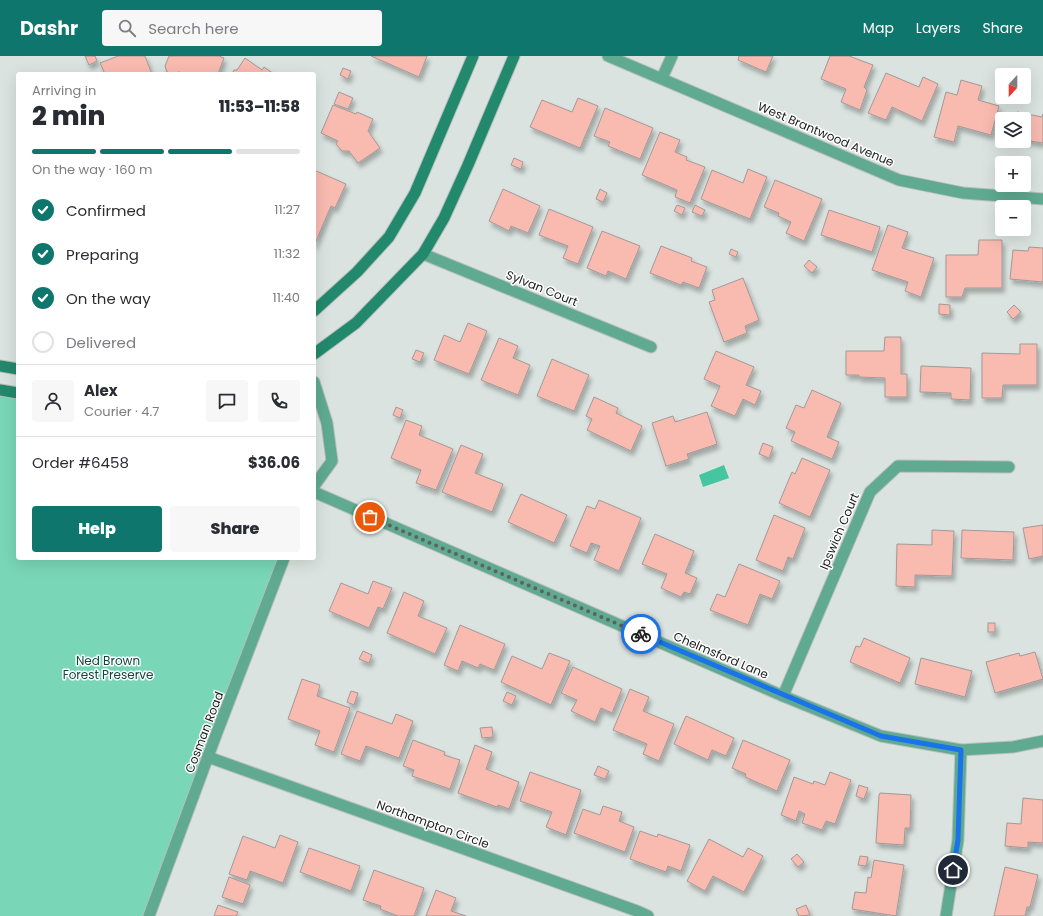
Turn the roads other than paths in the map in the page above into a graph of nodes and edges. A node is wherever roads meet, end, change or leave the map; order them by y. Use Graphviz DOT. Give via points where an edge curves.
graph roads {
  1 [pos="473,56"];
  2 [pos="514,56"];
  3 [pos="608,56"];
  4 [pos="672,56"];
  5 [pos="662,78"];
  6 [pos="1043,199"];
  7 [pos="423,254"];
  8 [pos="316,308"];
  9 [pos="651,347"];
  10 [pos="316,353"];
  11 [pos="0,366"];
  12 [pos="16,369"];
  13 [pos="316,388"];
  14 [pos="0,390"];
  15 [pos="16,393"];
  16 [pos="1009,467"];
  17 [pos="316,483"];
  18 [pos="316,493"];
  19 [pos="283,560"];
  20 [pos="784,696"];
  21 [pos="1043,741"];
  22 [pos="961,750"];
  23 [pos="208,757"];
  24 [pos="149,916"];
  25 [pos="648,916"];
  26 [pos="946,916"];
  1 -- 8 [label="main road" via="415,194 389,237 357,272"];
  2 -- 7 [label="main road" via="447,211"];
  3 -- 5 [label="street, West Brantwood Avenue"];
  4 -- 5 [label="street"];
  5 -- 6 [label="street, West Brantwood Avenue" via="899,180 963,194"];
  7 -- 9 [label="street, Sylvan Court"];
  7 -- 10 [label="main road" via="356,323"];
  11 -- 12 [label="main road"];
  13 -- 17 [label="street" via="327,423 332,461"];
  14 -- 15 [label="main road"];
  16 -- 20 [label="street, Ipswich Court" via="898,466 870,492"];
  18 -- 20 [label="street, Chelmsford Lane"];
  19 -- 23 [label="street, Cosman Road"];
  20 -- 22 [label="street, Chelmsford Lane" via="881,736"];
  21 -- 22 [label="street, Chelmsford Lane" via="1013,747"];
  22 -- 26 [label="street" via="958,840"];
  23 -- 24 [label="street, Cosman Road"];
  23 -- 25 [label="street, Northampton Circle"];
}
